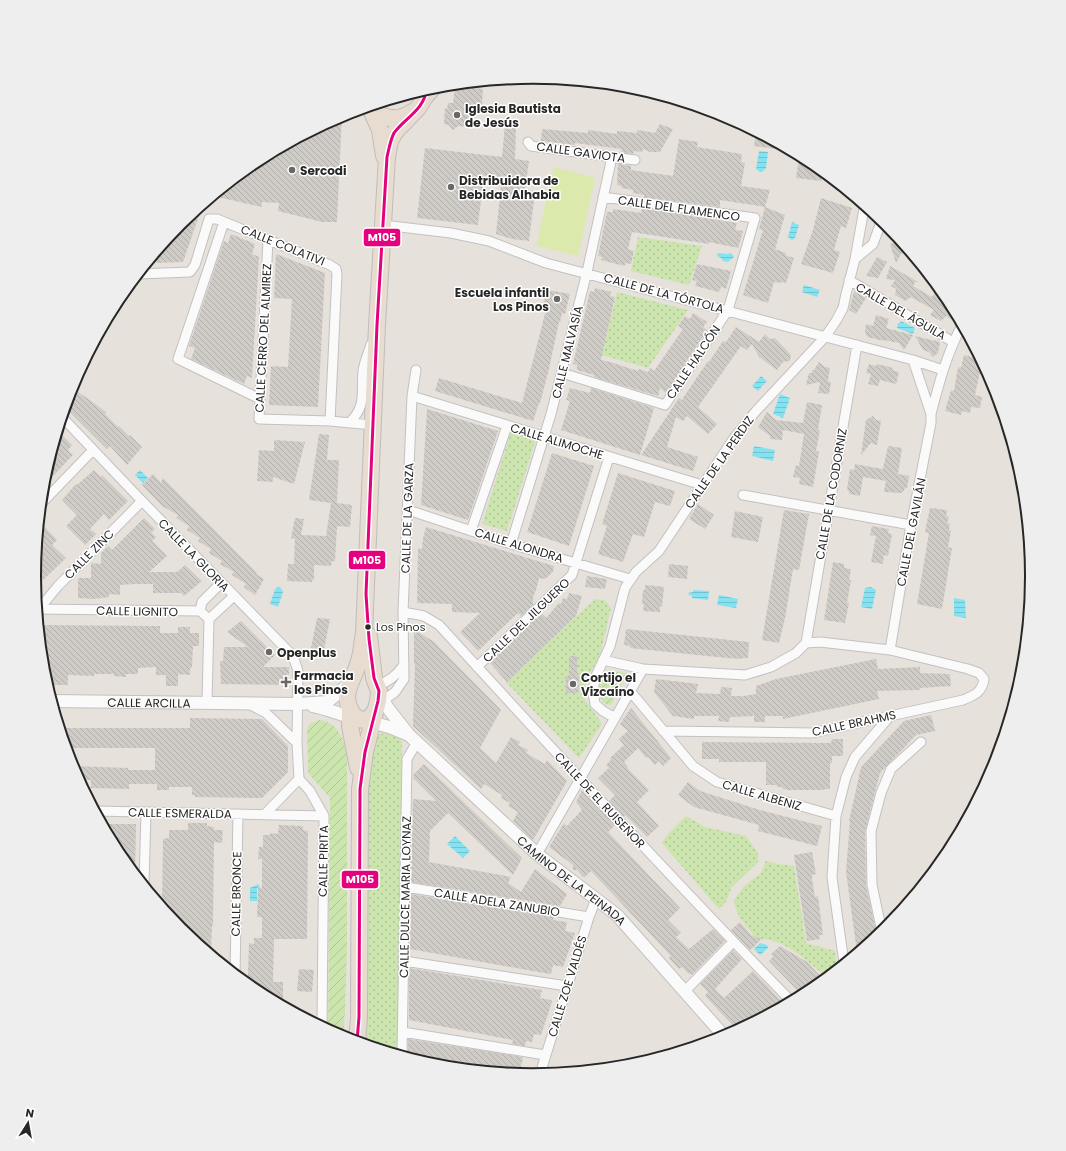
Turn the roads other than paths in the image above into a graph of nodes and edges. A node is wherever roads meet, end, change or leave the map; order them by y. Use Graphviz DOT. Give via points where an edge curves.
graph roads {
  1 [pos="426,95"];
  2 [pos="371,111"];
  3 [pos="373,111"];
  4 [pos="528,142"];
  5 [pos="612,157"];
  6 [pos="635,160"];
  7 [pos="386,171"];
  8 [pos="603,197"];
  9 [pos="863,212"];
  10 [pos="224,222"];
  11 [pos="383,225"];
  12 [pos="879,227"];
  13 [pos="268,240"];
  14 [pos="855,259"];
  15 [pos="587,272"];
  16 [pos="145,274"];
  17 [pos="849,280"];
  18 [pos="728,310"];
  19 [pos="377,325"];
  20 [pos="959,330"];
  21 [pos="825,337"];
  22 [pos="953,342"];
  23 [pos="857,345"];
  24 [pos="913,360"];
  25 [pos="416,370"];
  26 [pos="943,370"];
  27 [pos="562,373"];
  28 [pos="412,396"];
  29 [pos="260,399"];
  30 [pos="931,414"];
  31 [pos="66,421"];
  32 [pos="330,421"];
  33 [pos="349,423"];
  34 [pos="373,425"];
  35 [pos="507,426"];
  36 [pos="545,438"];
  37 [pos="94,450"];
  38 [pos="609,457"];
  39 [pos="702,485"];
  40 [pos="743,494"];
  41 [pos="47,498"];
  42 [pos="142,501"];
  43 [pos="408,510"];
  44 [pos="829,510"];
  45 [pos="911,525"];
  46 [pos="471,530"];
  47 [pos="511,544"];
  48 [pos="576,562"];
  49 [pos="630,579"];
  50 [pos="221,583"];
  51 [pos="366,594"];
  52 [pos="234,596"];
  53 [pos="42,605"];
  54 [pos="42,609"];
  55 [pos="200,612"];
  56 [pos="403,612"];
  57 [pos="209,619"];
  58 [pos="806,643"];
  59 [pos="890,650"];
  60 [pos="603,660"];
  61 [pos="404,666"];
  62 [pos="477,667"];
  63 [pos="643,669"];
  64 [pos="351,680"];
  65 [pos="630,691"];
  66 [pos="58,701"];
  67 [pos="207,702"];
  68 [pos="246,703"];
  69 [pos="298,704"];
  70 [pos="369,705"];
  71 [pos="890,716"];
  72 [pos="615,718"];
  73 [pos="664,731"];
  74 [pos="413,739"];
  75 [pos="297,742"];
  76 [pos="921,742"];
  77 [pos="299,778"];
  78 [pos="580,779"];
  79 [pos="360,789"];
  80 [pos="102,811"];
  81 [pos="146,812"];
  82 [pos="238,814"];
  83 [pos="265,814"];
  84 [pos="836,816"];
  85 [pos="324,820"];
  86 [pos="537,854"];
  87 [pos="144,877"];
  88 [pos="406,887"];
  89 [pos="596,899"];
  90 [pos="589,917"];
  91 [pos="880,924"];
  92 [pos="733,942"];
  93 [pos="843,957"];
  94 [pos="404,961"];
  95 [pos="235,967"];
  96 [pos="567,986"];
  97 [pos="685,991"];
  98 [pos="787,997"];
  99 [pos="322,1020"];
  100 [pos="719,1031"];
  101 [pos="403,1032"];
  102 [pos="358,1035"];
  103 [pos="402,1050"];
  104 [pos="546,1055"];
  105 [pos="542,1067"];
  1 -- 3 [label="highway" via="408,116 387,118"];
  1 -- 7 [label="highway" via="390,141"];
  2 -- 7 [label="highway" via="380,130"];
  4 -- 5 [label="street, CALLE GAVIOTA" via="531,146"];
  5 -- 6 [label="street, CALLE GAVIOTA"];
  5 -- 8 [label="street, CALLE MALVASÍA"];
  7 -- 11 [label="highway"];
  8 -- 15 [label="street, CALLE MALVASÍA"];
  8 -- 18 [label="street, CALLE DEL FLAMENCO" via="754,218"];
  9 -- 14 [label="street, CALLE DE LA PERDIZ"];
  10 -- 13 [label="street, CALLE COLATIVI"];
  10 -- 16 [label="street, CALLE COLATIVI" via="209,219 195,265 190,272"];
  10 -- 29 [label="street" via="178,359"];
  11 -- 15 [label="street, CALLE DE LA TÓRTOLA" via="451,232 489,242 546,263"];
  11 -- 19 [label="highway"];
  12 -- 14 [label="street" via="873,244"];
  13 -- 29 [label="street, CALLE CERRO DEL ALMIREZ"];
  13 -- 32 [label="street, CALLE COLATIVI" via="330,264 336,269"];
  14 -- 17 [label="street, CALLE DE LA PERDIZ"];
  15 -- 18 [label="street, CALLE DE LA TÓRTOLA"];
  15 -- 27 [label="street, CALLE MALVASÍA"];
  17 -- 21 [label="street, CALLE DE LA PERDIZ" via="843,308"];
  17 -- 22 [label="street, CALLE DEL ÁGUILA"];
  18 -- 21 [label="street, CALLE DE LA TÓRTOLA"];
  18 -- 27 [label="street, CALLE HALCÓN" via="665,405"];
  19 -- 33 [label="street" via="364,369 362,402 356,416"];
  19 -- 34 [label="highway"];
  20 -- 22 [label="street, CALLE DEL GAVILÁN"];
  21 -- 23 [label="street, CALLE DE LA TÓRTOLA"];
  21 -- 39 [label="street, CALLE DE LA PERDIZ" via="756,411"];
  22 -- 26 [label="street, CALLE DEL GAVILÁN"];
  23 -- 24 [label="street, CALLE DE LA TÓRTOLA"];
  23 -- 44 [label="street, CALLE DE LA CODORNIZ"];
  24 -- 26 [label="street, CALLE DE LA TÓRTOLA"];
  24 -- 30 [label="street, CALLE DEL GAVILÁN"];
  25 -- 28 [label="street, CALLE DE LA GARZA"];
  26 -- 30 [label="street, CALLE DEL GAVILÁN"];
  27 -- 36 [label="street, CALLE MALVASÍA"];
  28 -- 35 [label="street, CALLE ALIMOCHE"];
  28 -- 43 [label="street, CALLE DE LA GARZA"];
  29 -- 32 [label="street, CALLE CERRO DEL ALMIREZ" via="259,419"];
  30 -- 45 [label="street, CALLE DEL GAVILÁN" via="932,423"];
  31 -- 37 [label="street, CALLE LA GLORIA"];
  32 -- 33 [label="street, CALLE CERRO DEL ALMIREZ"];
  33 -- 34 [label="street, CALLE CERRO DEL ALMIREZ"];
  34 -- 51 [label="highway"];
  35 -- 36 [label="street, CALLE ALIMOCHE"];
  35 -- 46 [label="street"];
  36 -- 38 [label="street, CALLE ALIMOCHE"];
  36 -- 47 [label="street, CALLE MALVASÍA"];
  37 -- 41 [label="street"];
  37 -- 42 [label="street, CALLE LA GLORIA"];
  38 -- 39 [label="street, CALLE ALIMOCHE"];
  38 -- 48 [label="street, CALLE DEL JILGUERO"];
  39 -- 49 [label="street, CALLE DE LA PERDIZ" via="659,551"];
  40 -- 44 [label="street"];
  42 -- 50 [label="street, CALLE LA GLORIA"];
  42 -- 53 [label="street, CALLE ZINC"];
  43 -- 46 [label="street, CALLE ALONDRA"];
  43 -- 56 [label="street, CALLE DE LA GARZA"];
  44 -- 45 [label="street"];
  44 -- 58 [label="street, CALLE DE LA CODORNIZ"];
  45 -- 59 [label="street, CALLE DEL GAVILÁN"];
  46 -- 47 [label="street, CALLE ALONDRA"];
  47 -- 48 [label="street, CALLE ALONDRA"];
  48 -- 49 [label="street, CALLE ALONDRA"];
  48 -- 62 [label="street, CALLE DEL JILGUERO" via="572,575"];
  49 -- 60 [label="street, CALLE DE LA PERDIZ" via="624,588 610,646"];
  50 -- 52 [label="street, CALLE LA GLORIA"];
  50 -- 55 [label="street" via="202,602"];
  51 -- 64 [label="highway" via="364,633 359,662"];
  51 -- 70 [label="highway"];
  52 -- 57 [label="street"];
  52 -- 69 [label="street, CALLE LA GLORIA" via="293,656 298,671"];
  54 -- 55 [label="street, CALLE LIGNITO"];
  55 -- 57 [label="street"];
  56 -- 61 [label="street, CALLE DE LA GARZA"];
  56 -- 62 [label="street, CALLE DE EL RUISEÑOR" via="424,616 439,625"];
  57 -- 67 [label="street"];
  58 -- 59 [label="street" via="820,642"];
  58 -- 63 [label="street" via="796,653 772,668 745,675"];
  59 -- 71 [label="street, CALLE BRAHMS" via="968,669 979,673 984,679 978,694 963,700"];
  60 -- 63 [label="street"];
  60 -- 72 [label="street, CALLE DE LA PERDIZ" via="592,692 594,704"];
  61 -- 70 [label="street"];
  61 -- 70 [label="street, CALLE DE LA GARZA" via="404,680 395,692"];
  62 -- 78 [label="street, CALLE DE EL RUISEÑOR"];
  63 -- 65 [label="street"];
  64 -- 69 [label="street, CALLE ARCILLA" via="341,692 326,702"];
  64 -- 70 [label="highway" via="347,701"];
  64 -- 70 [label="highway" via="363,671 371,674"];
  65 -- 72 [label="street"];
  65 -- 73 [label="street, CALLE ALBENIZ"];
  66 -- 67 [label="street, CALLE ARCILLA"];
  67 -- 68 [label="street, CALLE ARCILLA"];
  68 -- 69 [label="street, CALLE ARCILLA"];
  68 -- 75 [label="street, CALLE ARCILLA" via="266,713"];
  69 -- 70 [label="street, CALLE ARCILLA" via="325,708 341,715"];
  69 -- 75 [label="street"];
  70 -- 74 [label="street, CAMINO DE LA PEINADA"];
  70 -- 74 [label="street, CAMINO DE LA PEINADA" via="387,707"];
  70 -- 79 [label="highway"];
  70 -- 79 [label="highway" via="350,726"];
  71 -- 73 [label="street, CALLE BRAHMS" via="812,733"];
  71 -- 84 [label="street" via="855,757 846,777"];
  72 -- 78 [label="street"];
  73 -- 84 [label="street, CALLE ALBENIZ" via="693,766 718,782"];
  74 -- 86 [label="street, CAMINO DE LA PEINADA"];
  74 -- 88 [label="street, CALLE DULCE MARIA LOYNAZ" via="406,759"];
  75 -- 77 [label="street"];
  76 -- 91 [label="street" via="891,769 880,793 871,831 872,885"];
  77 -- 83 [label="street"];
  77 -- 85 [label="street, CALLE PIRITA" via="310,791"];
  78 -- 86 [label="street"];
  78 -- 92 [label="street, CALLE DE EL RUISEÑOR"];
  79 -- 102 [label="highway"];
  80 -- 81 [label="street, CALLE ESMERALDA"];
  81 -- 82 [label="street, CALLE ESMERALDA"];
  81 -- 87 [label="street"];
  82 -- 83 [label="street, CALLE ESMERALDA"];
  82 -- 95 [label="street, CALLE BRONCE"];
  83 -- 85 [label="street, CALLE ESMERALDA"];
  84 -- 93 [label="street" via="832,877"];
  85 -- 99 [label="street, CALLE PIRITA"];
  86 -- 89 [label="street, CAMINO DE LA PEINADA"];
  88 -- 90 [label="street, CALLE ADELA ZANUBIO"];
  88 -- 94 [label="street, CALLE DULCE MARIA LOYNAZ"];
  89 -- 90 [label="street, CALLE ZOE VALDÉS"];
  89 -- 97 [label="street, CAMINO DE LA PEINADA" via="617,915"];
  90 -- 96 [label="street, CALLE ZOE VALDÉS"];
  92 -- 97 [label="street"];
  92 -- 98 [label="street, CALLE DE EL RUISEÑOR"];
  94 -- 96 [label="street"];
  94 -- 101 [label="street, CALLE DULCE MARIA LOYNAZ"];
  96 -- 104 [label="street, CALLE ZOE VALDÉS"];
  97 -- 100 [label="street, CAMINO DE LA PEINADA"];
  101 -- 103 [label="street, CALLE DULCE MARIA LOYNAZ"];
  101 -- 104 [label="street"];
  104 -- 105 [label="street, CALLE ZOE VALDÉS"];
}
